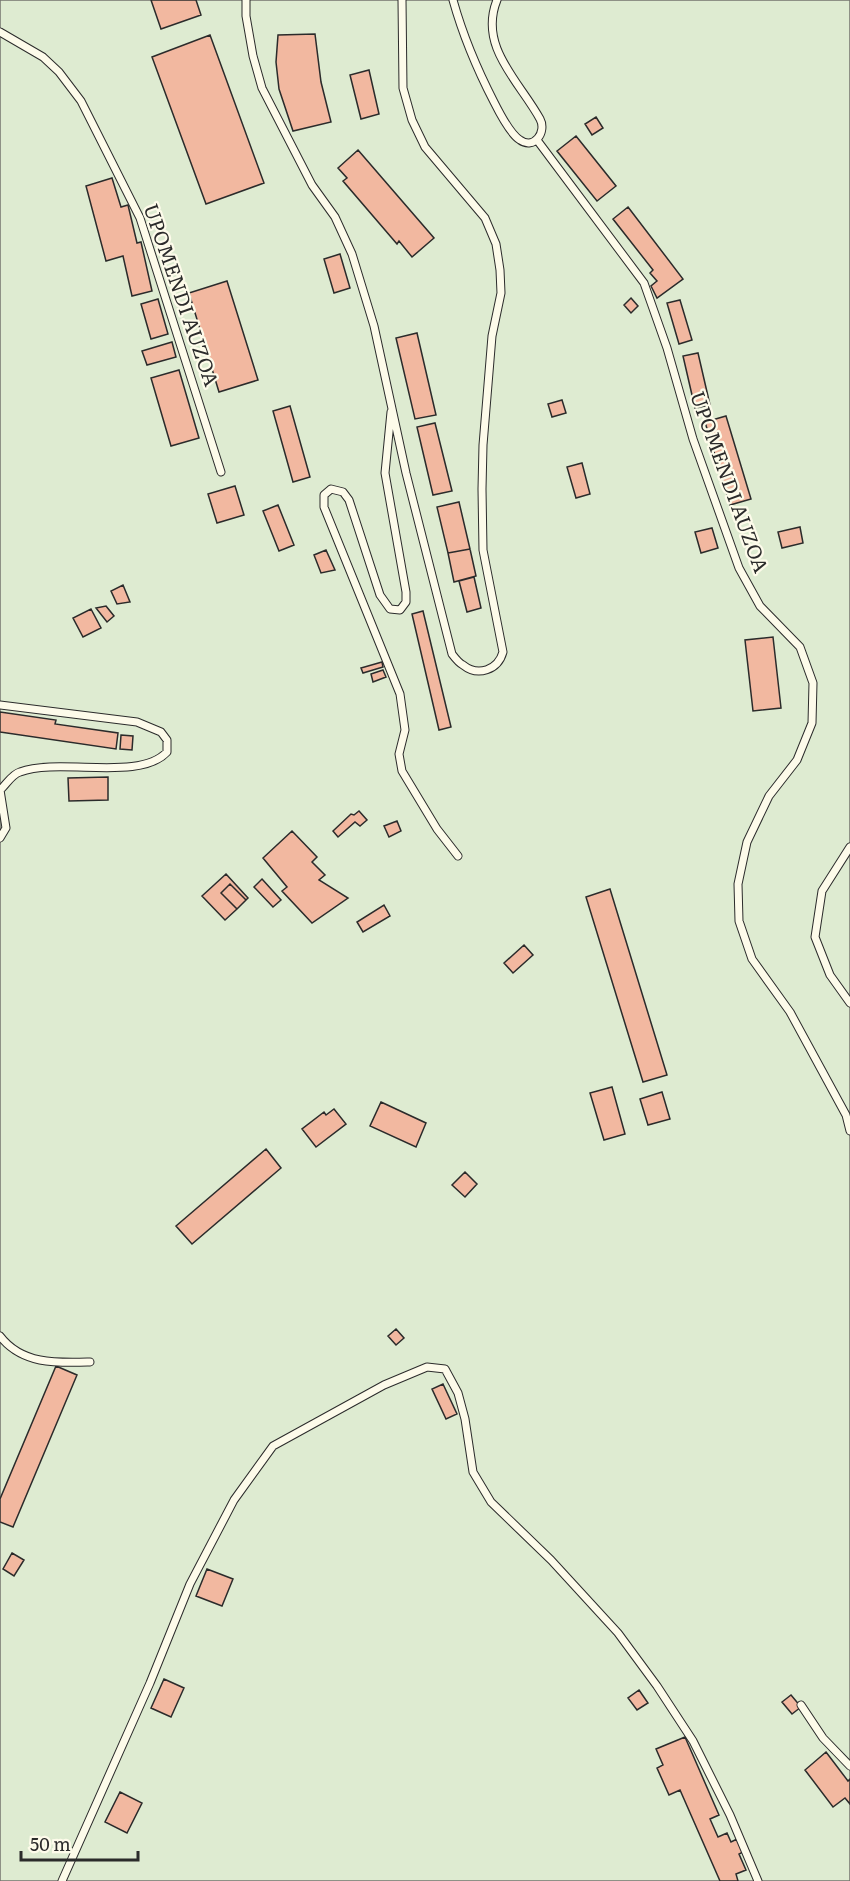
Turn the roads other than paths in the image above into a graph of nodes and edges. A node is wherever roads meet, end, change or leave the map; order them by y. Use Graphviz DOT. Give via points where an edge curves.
graph roads {
  1 [pos="246,0"];
  2 [pos="402,0"];
  3 [pos="453,0"];
  4 [pos="497,0"];
  5 [pos="0,32"];
  6 [pos="537,140"];
  7 [pos="392,407"];
  8 [pos="221,472"];
  9 [pos="0,705"];
  10 [pos="0,838"];
  11 [pos="850,847"];
  12 [pos="458,856"];
  13 [pos="850,1003"];
  14 [pos="850,1131"];
  15 [pos="0,1336"];
  16 [pos="90,1362"];
  17 [pos="801,1705"];
  18 [pos="850,1766"];
  19 [pos="62,1881"];
  20 [pos="758,1881"];
  1 -- 7 [label="lane" via="253,56 262,88 352,254 374,326"];
  2 -- 7 [label="lane" via="403,88 412,120 425,147 485,218 496,244 500,270 482,489 483,550 503,652 501,661 492,669 464,667 452,654"];
  3 -- 6 [label="lane" via="479,72 501,116 519,140"];
  4 -- 6 [label="lane" via="493,33 498,54 542,124"];
  5 -- 8 [label="lane, UPOMENDI AUZOA" via="43,57 67,81 81,100 141,218"];
  6 -- 14 [label="lane, UPOMENDI AUZOA" via="644,283 739,568 760,606 800,647 813,683 813,723 796,760 770,796 747,842 738,884 739,921 752,958 790,1012 846,1115"];
  7 -- 12 [label="lane" via="385,474 406,592 406,602 400,610 390,609 380,596 349,500 343,492 331,489 324,495 324,507 400,694 405,730 399,754 402,771"];
  9 -- 10 [label="lane" via="137,722 160,732 167,740 167,752 159,760 131,767 48,766 17,772 0,790 6,828"];
  11 -- 13 [label="lane" via="822,891 815,937 830,975"];
  15 -- 16 [label="lane" via="27,1357 54,1363"];
  17 -- 18 [label="lane" via="823,1738"];
  19 -- 20 [label="lane" via="190,1584 234,1500 273,1446 384,1385 427,1367 445,1369 458,1393 473,1472 491,1502 551,1560 618,1634 687,1732 730,1815"];
}
